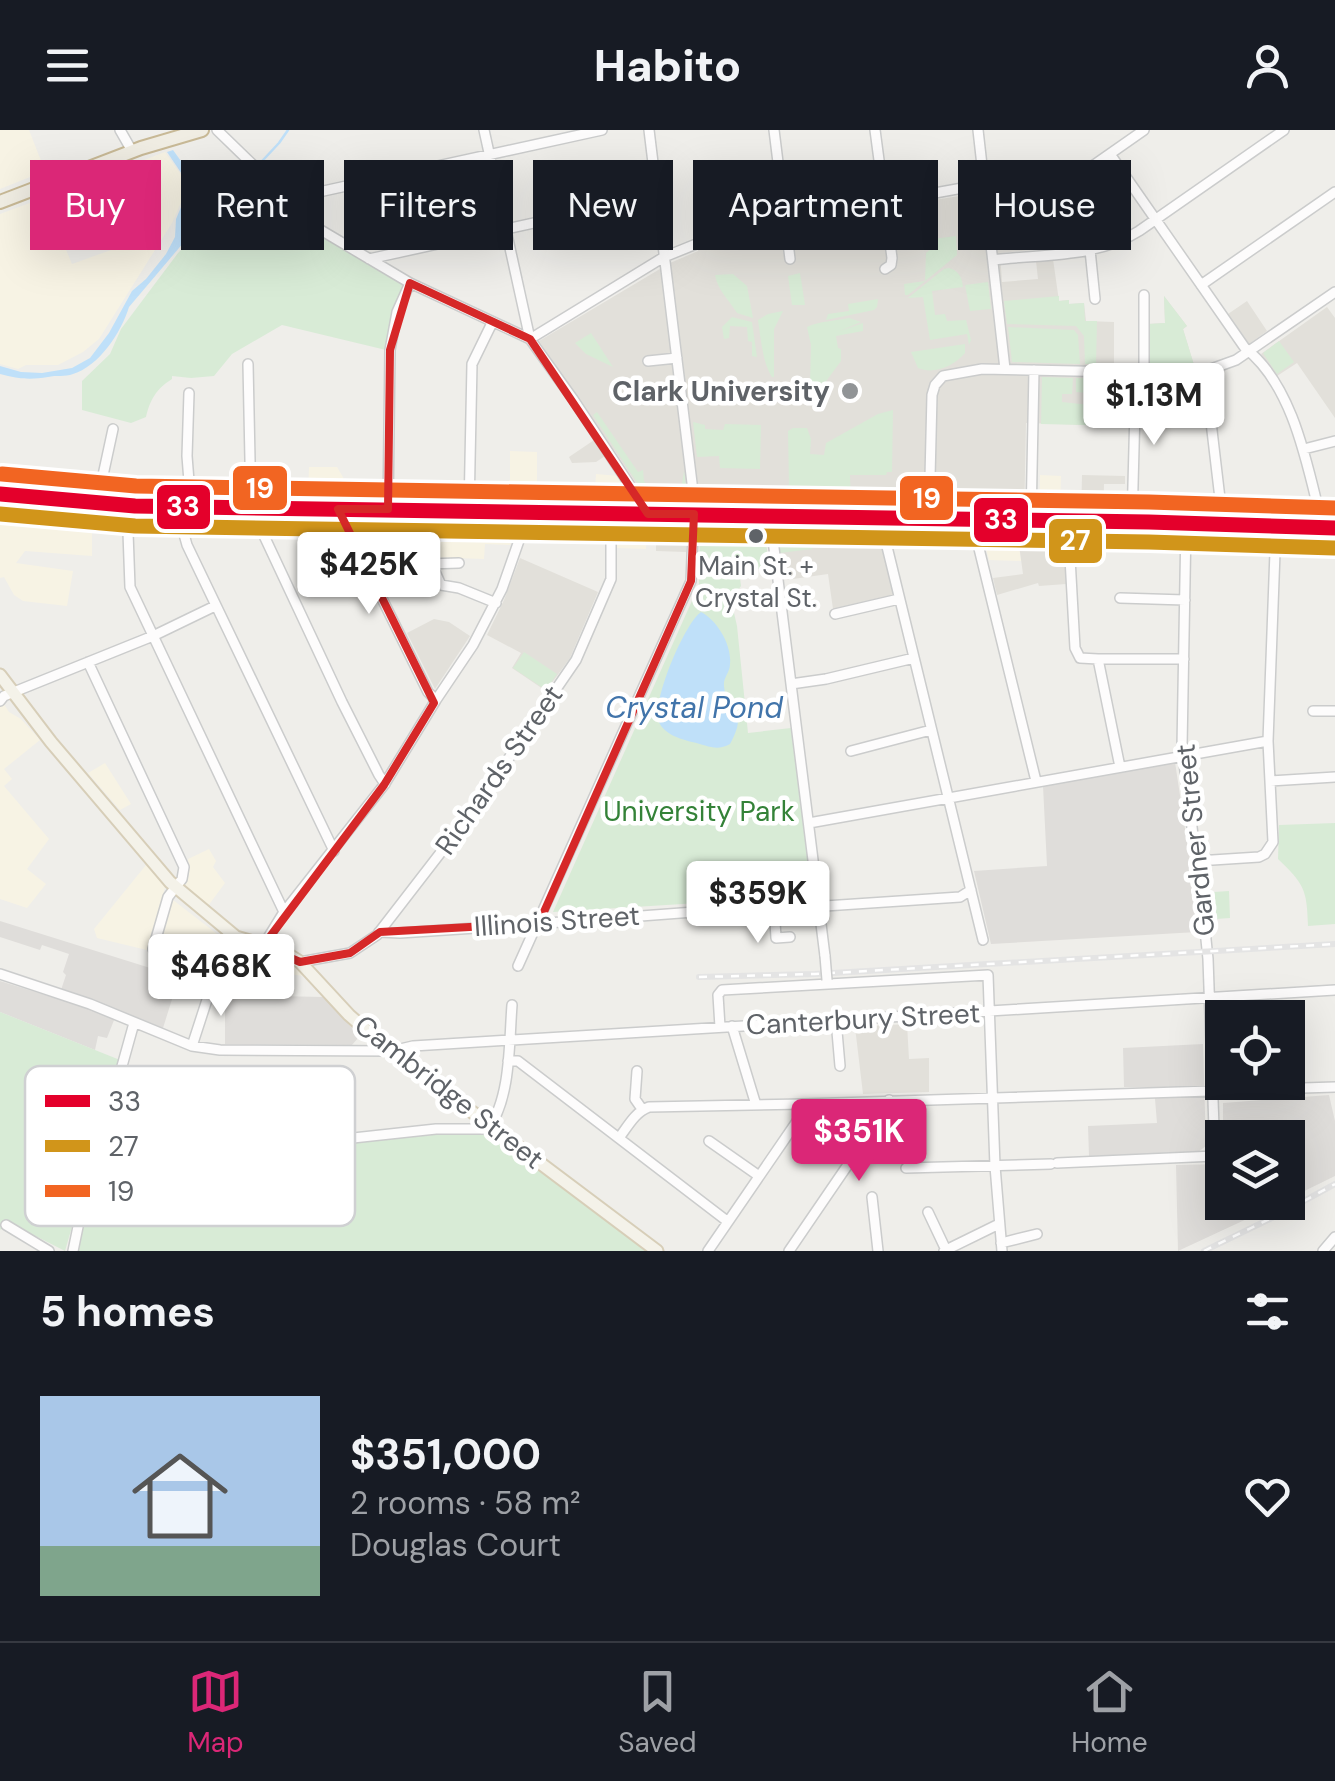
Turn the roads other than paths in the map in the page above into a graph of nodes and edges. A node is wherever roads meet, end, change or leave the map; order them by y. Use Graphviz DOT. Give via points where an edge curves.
graph roads {
  1 [pos="120,130"];
  2 [pos="179,130"];
  3 [pos="202,130"];
  4 [pos="217,130"];
  5 [pos="484,130"];
  6 [pos="602,130"];
  7 [pos="648,130"];
  8 [pos="774,130"];
  9 [pos="875,130"];
  10 [pos="978,130"];
  11 [pos="1144,130"];
  12 [pos="1284,130"];
  13 [pos="166,140"];
  14 [pos="132,151"];
  15 [pos="490,154"];
  16 [pos="1110,154"];
  17 [pos="247,160"];
  18 [pos="491,160"];
  19 [pos="652,160"];
  20 [pos="778,160"];
  21 [pos="879,160"];
  22 [pos="981,160"];
  23 [pos="1101,160"];
  24 [pos="324,191"];
  25 [pos="1335,192"];
  26 [pos="0,202"];
  27 [pos="1155,220"];
  28 [pos="324,233"];
  29 [pos="1131,235"];
  30 [pos="693,246"];
  31 [pos="410,250"];
  32 [pos="511,250"];
  33 [pos="663,250"];
  34 [pos="789,250"];
  35 [pos="891,250"];
  36 [pos="992,250"];
  37 [pos="1090,250"];
  38 [pos="664,258"];
  39 [pos="369,259"];
  40 [pos="790,259"];
  41 [pos="993,260"];
  42 [pos="886,269"];
  43 [pos="410,282"];
  44 [pos="1201,285"];
  45 [pos="1332,294"];
  46 [pos="1144,295"];
  47 [pos="1095,300"];
  48 [pos="1335,307"];
  49 [pos="492,324"];
  50 [pos="530,340"];
  51 [pos="1249,351"];
  52 [pos="677,358"];
  53 [pos="648,361"];
  54 [pos="248,364"];
  55 [pos="1005,370"];
  56 [pos="1034,370"];
  57 [pos="1205,371"];
  58 [pos="1140,372"];
  59 [pos="188,393"];
  60 [pos="113,429"];
  61 [pos="1335,442"];
  62 [pos="1304,449"];
  63 [pos="0,494"];
  64 [pos="98,503"];
  65 [pos="127,505"];
  66 [pos="188,507"];
  67 [pos="251,508"];
  68 [pos="338,509"];
  69 [pos="388,509"];
  70 [pos="469,510"];
  71 [pos="530,512"];
  72 [pos="611,513"];
  73 [pos="646,514"];
  74 [pos="694,514"];
  75 [pos="770,516"];
  76 [pos="880,518"];
  77 [pos="928,520"];
  78 [pos="972,520"];
  79 [pos="1031,521"];
  80 [pos="1068,522"];
  81 [pos="1132,523"];
  82 [pos="1186,524"];
  83 [pos="1223,524"];
  84 [pos="1276,525"];
  85 [pos="1320,528"];
  86 [pos="1335,528"];
  87 [pos="432,564"];
  88 [pos="459,564"];
  89 [pos="366,566"];
  90 [pos="1120,598"];
  91 [pos="900,599"];
  92 [pos="1185,600"];
  93 [pos="496,602"];
  94 [pos="215,606"];
  95 [pos="835,614"];
  96 [pos="153,636"];
  97 [pos="914,658"];
  98 [pos="1098,659"];
  99 [pos="1184,659"];
  100 [pos="88,662"];
  101 [pos="0,675"];
  102 [pos="790,684"];
  103 [pos="12,693"];
  104 [pos="436,700"];
  105 [pos="0,701"];
  106 [pos="1313,711"];
  107 [pos="1335,711"];
  108 [pos="932,730"];
  109 [pos="1268,741"];
  110 [pos="850,751"];
  111 [pos="1183,755"];
  112 [pos="1120,767"];
  113 [pos="1335,777"];
  114 [pos="1036,781"];
  115 [pos="1270,781"];
  116 [pos="385,784"];
  117 [pos="948,797"];
  118 [pos="809,823"];
  119 [pos="334,851"];
  120 [pos="1197,861"];
  121 [pos="176,888"];
  122 [pos="972,890"];
  123 [pos="819,904"];
  124 [pos="774,906"];
  125 [pos="284,912"];
  126 [pos="539,923"];
  127 [pos="229,932"];
  128 [pos="379,932"];
  129 [pos="790,937"];
  130 [pos="984,940"];
  131 [pos="263,946"];
  132 [pos="152,948"];
  133 [pos="300,962"];
  134 [pos="518,966"];
  135 [pos="0,974"];
  136 [pos="828,982"];
  137 [pos="1335,990"];
  138 [pos="1210,998"];
  139 [pos="512,1005"];
  140 [pos="991,1012"];
  141 [pos="836,1020"];
  142 [pos="134,1023"];
  143 [pos="726,1027"];
  144 [pos="510,1041"];
  145 [pos="192,1046"];
  146 [pos="392,1051"];
  147 [pos="508,1060"];
  148 [pos="122,1066"];
  149 [pos="840,1066"];
  150 [pos="637,1070"];
  151 [pos="1335,1087"];
  152 [pos="1305,1088"];
  153 [pos="1205,1090"];
  154 [pos="992,1097"];
  155 [pos="890,1100"];
  156 [pos="1214,1100"];
  157 [pos="804,1104"];
  158 [pos="756,1105"];
  159 [pos="642,1109"];
  160 [pos="491,1125"];
  161 [pos="355,1138"];
  162 [pos="619,1138"];
  163 [pos="709,1141"];
  164 [pos="996,1166"];
  165 [pos="906,1168"];
  166 [pos="759,1176"];
  167 [pos="872,1197"];
  168 [pos="928,1212"];
  169 [pos="727,1221"];
  170 [pos="999,1224"];
  171 [pos="6,1225"];
  172 [pos="78,1226"];
  173 [pos="1037,1234"];
  174 [pos="1335,1237"];
  175 [pos="1002,1247"];
  176 [pos="49,1251"];
  177 [pos="73,1251"];
  178 [pos="657,1251"];
  179 [pos="708,1251"];
  180 [pos="789,1251"];
  181 [pos="878,1251"];
  182 [pos="945,1251"];
  183 [pos="1323,1251"];
  1 -- 14 [label="street"];
  2 -- 13 [label="main road"];
  3 -- 13 [label="highway"];
  4 -- 17 [label="street"];
  5 -- 15 [label="street"];
  6 -- 15 [label="street"];
  7 -- 19 [label="street"];
  8 -- 20 [label="street"];
  9 -- 21 [label="street"];
  10 -- 22 [label="street"];
  11 -- 16 [label="street"];
  12 -- 27 [label="street"];
  13 -- 14 [label="highway"];
  14 -- 26 [label="highway"];
  15 -- 18 [label="street"];
  15 -- 24 [label="street"];
  16 -- 23 [label="street"];
  16 -- 27 [label="street"];
  25 -- 44 [label="street"];
  27 -- 29 [label="street"];
  27 -- 44 [label="street"];
  28 -- 39 [label="street"];
  30 -- 38 [label="street"];
  31 -- 39 [label="street"];
  32 -- 50 [label="street"];
  33 -- 38 [label="street"];
  34 -- 40 [label="street"];
  35 -- 42 [label="street"];
  36 -- 41 [label="street"];
  37 -- 41 [label="street"];
  37 -- 47 [label="street"];
  38 -- 50 [label="street"];
  38 -- 52 [label="street"];
  39 -- 43 [label="street"];
  41 -- 55 [label="street"];
  43 -- 49 [label="street"];
  43 -- 69 [label="street" via="390,350"];
  44 -- 51 [label="street"];
  45 -- 48 [label="street"];
  45 -- 51 [label="street"];
  46 -- 58 [label="street"];
  49 -- 50 [label="street"];
  49 -- 70 [label="street" via="472,364"];
  50 -- 73 [label="street"];
  51 -- 57 [label="street"];
  51 -- 62 [label="street" via="1282,394"];
  52 -- 53 [label="street"];
  52 -- 74 [label="street"];
  54 -- 67 [label="street"];
  55 -- 56 [label="street"];
  55 -- 77 [label="street" via="954,372 935,385"];
  56 -- 58 [label="street"];
  56 -- 79 [label="street"];
  57 -- 58 [label="street"];
  57 -- 83 [label="street"];
  58 -- 81 [label="street"];
  59 -- 66 [label="street"];
  60 -- 64 [label="street"];
  61 -- 62 [label="street"];
  62 -- 85 [label="street"];
  63 -- 64 [label="main road"];
  64 -- 65 [label="main road"];
  65 -- 66 [label="main road"];
  65 -- 96 [label="street" via="130,587"];
  66 -- 67 [label="main road"];
  66 -- 94 [label="street" via="184,536"];
  67 -- 68 [label="main road"];
  67 -- 116 [label="street"];
  68 -- 69 [label="main road"];
  68 -- 89 [label="street"];
  69 -- 70 [label="main road"];
  70 -- 71 [label="main road"];
  71 -- 72 [label="main road"];
  71 -- 93 [label="street"];
  72 -- 73 [label="main road"];
  72 -- 128 [label="street, Richards Street" via="611,580 576,660"];
  73 -- 74 [label="main road"];
  74 -- 75 [label="main road"];
  74 -- 126 [label="street" via="692,580"];
  75 -- 76 [label="main road"];
  75 -- 102 [label="street"];
  76 -- 77 [label="main road"];
  76 -- 91 [label="street"];
  77 -- 78 [label="main road"];
  78 -- 79 [label="main road"];
  78 -- 114 [label="street"];
  79 -- 80 [label="main road"];
  80 -- 81 [label="main road"];
  80 -- 98 [label="street" via="1076,655"];
  81 -- 82 [label="main road"];
  82 -- 83 [label="main road"];
  82 -- 92 [label="street, Gardner Street"];
  83 -- 84 [label="main road"];
  84 -- 85 [label="main road"];
  84 -- 109 [label="street"];
  85 -- 86 [label="main road"];
  87 -- 88 [label="street"];
  87 -- 89 [label="street"];
  87 -- 93 [label="street" via="441,585"];
  89 -- 104 [label="street"];
  90 -- 92 [label="street"];
  91 -- 95 [label="street"];
  91 -- 97 [label="street"];
  92 -- 99 [label="street, Gardner Street"];
  93 -- 104 [label="street"];
  94 -- 96 [label="street"];
  94 -- 119 [label="street"];
  96 -- 100 [label="street"];
  96 -- 125 [label="street"];
  97 -- 102 [label="street"];
  97 -- 108 [label="street"];
  98 -- 99 [label="street"];
  98 -- 112 [label="street"];
  99 -- 111 [label="street, Gardner Street"];
  100 -- 103 [label="street"];
  100 -- 121 [label="street" via="181,859 184,873"];
  101 -- 103 [label="main road, Cambridge Street"];
  102 -- 118 [label="street"];
  103 -- 105 [label="street"];
  103 -- 121 [label="main road, Cambridge Street"];
  104 -- 116 [label="street"];
  106 -- 107 [label="street"];
  108 -- 110 [label="street"];
  108 -- 117 [label="street"];
  109 -- 111 [label="street"];
  109 -- 115 [label="street"];
  111 -- 112 [label="street"];
  111 -- 120 [label="street, Gardner Street"];
  112 -- 114 [label="street"];
  113 -- 115 [label="street"];
  114 -- 117 [label="street"];
  115 -- 120 [label="street" via="1273,836 1265,854"];
  116 -- 119 [label="street"];
  117 -- 118 [label="street"];
  117 -- 122 [label="street"];
  118 -- 123 [label="street"];
  119 -- 125 [label="street"];
  120 -- 138 [label="street, Gardner Street"];
  121 -- 127 [label="main road, Cambridge Street"];
  121 -- 132 [label="street"];
  122 -- 123 [label="street, Illinois Street" via="936,900"];
  122 -- 130 [label="street"];
  123 -- 124 [label="street, Illinois Street"];
  123 -- 136 [label="street, bridge"];
  124 -- 126 [label="street, Illinois Street"];
  124 -- 129 [label="street" via="776,938"];
  125 -- 131 [label="street"];
  126 -- 128 [label="street, Illinois Street"];
  126 -- 134 [label="street"];
  127 -- 131 [label="main road, Cambridge Street"];
  127 -- 145 [label="street"];
  128 -- 133 [label="street, Richards Street" via="350,952"];
  131 -- 133 [label="main road, Cambridge Street"];
  133 -- 146 [label="main road, Cambridge Street"];
  135 -- 142 [label="street, Canterbury Street"];
  136 -- 140 [label="street" via="988,975"];
  136 -- 143 [label="street" via="722,990"];
  137 -- 138 [label="street, Canterbury Street"];
  138 -- 140 [label="street, Canterbury Street"];
  139 -- 144 [label="street"];
  140 -- 141 [label="street, Canterbury Street"];
  140 -- 154 [label="street"];
  141 -- 143 [label="street, Canterbury Street"];
  141 -- 149 [label="street"];
  142 -- 145 [label="street, Canterbury Street"];
  142 -- 148 [label="street"];
  143 -- 144 [label="street, Canterbury Street"];
  143 -- 158 [label="street"];
  144 -- 146 [label="street, Canterbury Street"];
  144 -- 147 [label="street"];
  145 -- 146 [label="street, Canterbury Street"];
  146 -- 160 [label="main road, Cambridge Street"];
  147 -- 160 [label="street"];
  147 -- 162 [label="street"];
  150 -- 159 [label="street" via="635,1099"];
  151 -- 152 [label="street"];
  153 -- 154 [label="street"];
  154 -- 155 [label="street"];
  154 -- 164 [label="street"];
  155 -- 157 [label="street"];
  155 -- 180 [label="street"];
  156 -- 164 [label="street, Gardner Street" via="1215,1156"];
  157 -- 158 [label="street"];
  157 -- 166 [label="street"];
  158 -- 159 [label="street"];
  159 -- 162 [label="street"];
  160 -- 161 [label="street"];
  160 -- 178 [label="main road, Cambridge Street"];
  162 -- 169 [label="street"];
  163 -- 166 [label="street"];
  164 -- 165 [label="street"];
  164 -- 170 [label="street"];
  166 -- 169 [label="street"];
  167 -- 181 [label="street"];
  168 -- 182 [label="street"];
  169 -- 179 [label="street"];
  170 -- 175 [label="street"];
  170 -- 182 [label="street"];
  171 -- 176 [label="street"];
  172 -- 177 [label="street"];
  173 -- 175 [label="street"];
  174 -- 183 [label="street"];
}
